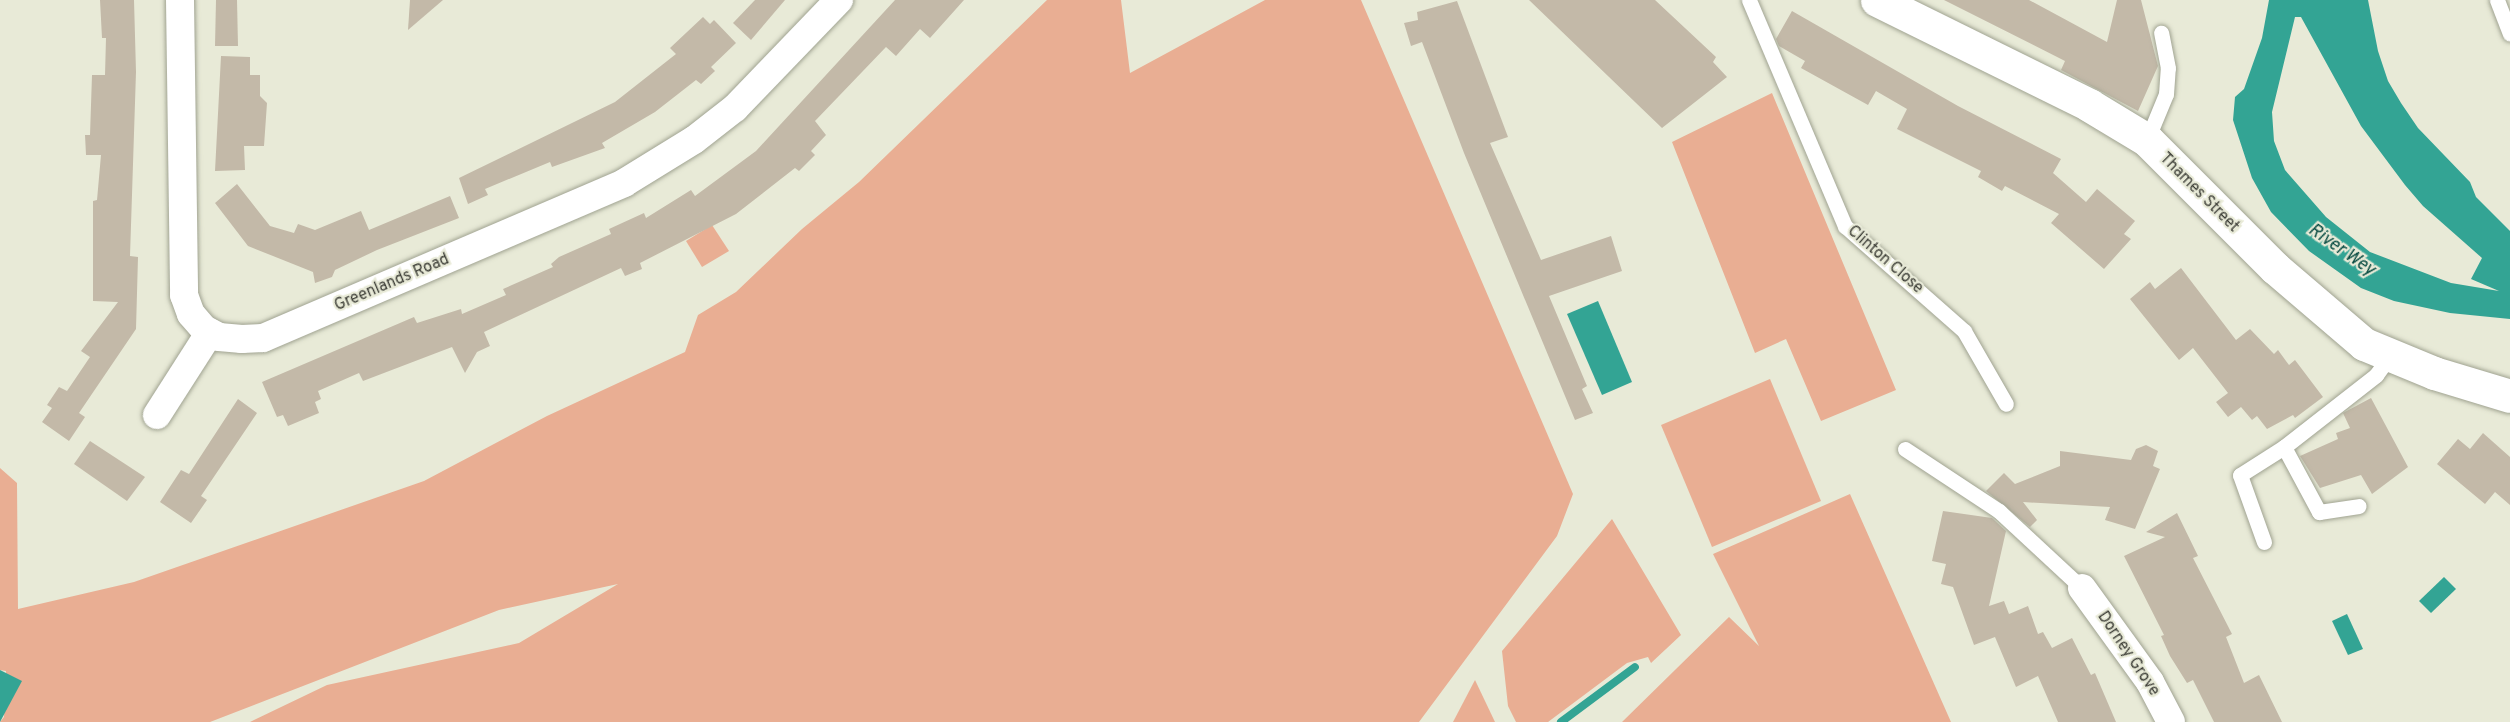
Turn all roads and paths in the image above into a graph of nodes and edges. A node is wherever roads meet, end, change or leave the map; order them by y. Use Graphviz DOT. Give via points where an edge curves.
graph roads {
  1 [pos="180,0"];
  2 [pos="839,0"];
  3 [pos="1749,0"];
  4 [pos="1877,0"];
  5 [pos="2497,0"];
  6 [pos="2161,33"];
  7 [pos="2510,34"];
  8 [pos="2147,140"];
  9 [pos="210,332"];
  10 [pos="2390,356"];
  11 [pos="2510,396"];
  12 [pos="2006,404"];
  13 [pos="157,416"];
  14 [pos="2284,447"];
  15 [pos="1905,449"];
  16 [pos="2359,506"];
  17 [pos="2264,542"];
  18 [pos="2082,588"];
  19 [pos="2171,722"];
  1 -- 9 [label="street" via="182,278 191,314"];
  2 -- 9 [label="street, Greenlands Road" via="735,108 694,140 624,183 263,338 219,337"];
  3 -- 12 [label="lane, Clinton Close" via="1845,226 1964,331"];
  4 -- 8 [label="street, Thames Street" via="2089,105"];
  5 -- 7 [label="lane"];
  6 -- 8 [label="lane" via="2168,68 2166,94"];
  8 -- 10 [label="street, Thames Street" via="2275,268 2364,344"];
  9 -- 13 [label="street"];
  10 -- 11 [label="street, Thames Street"];
  10 -- 14 [label="lane" via="2376,375"];
  14 -- 16 [label="lane" via="2319,512"];
  14 -- 17 [label="lane" via="2240,476"];
  15 -- 18 [label="lane" via="1999,511"];
  18 -- 19 [label="street, Dorney Grove" via="2150,682"];
}
